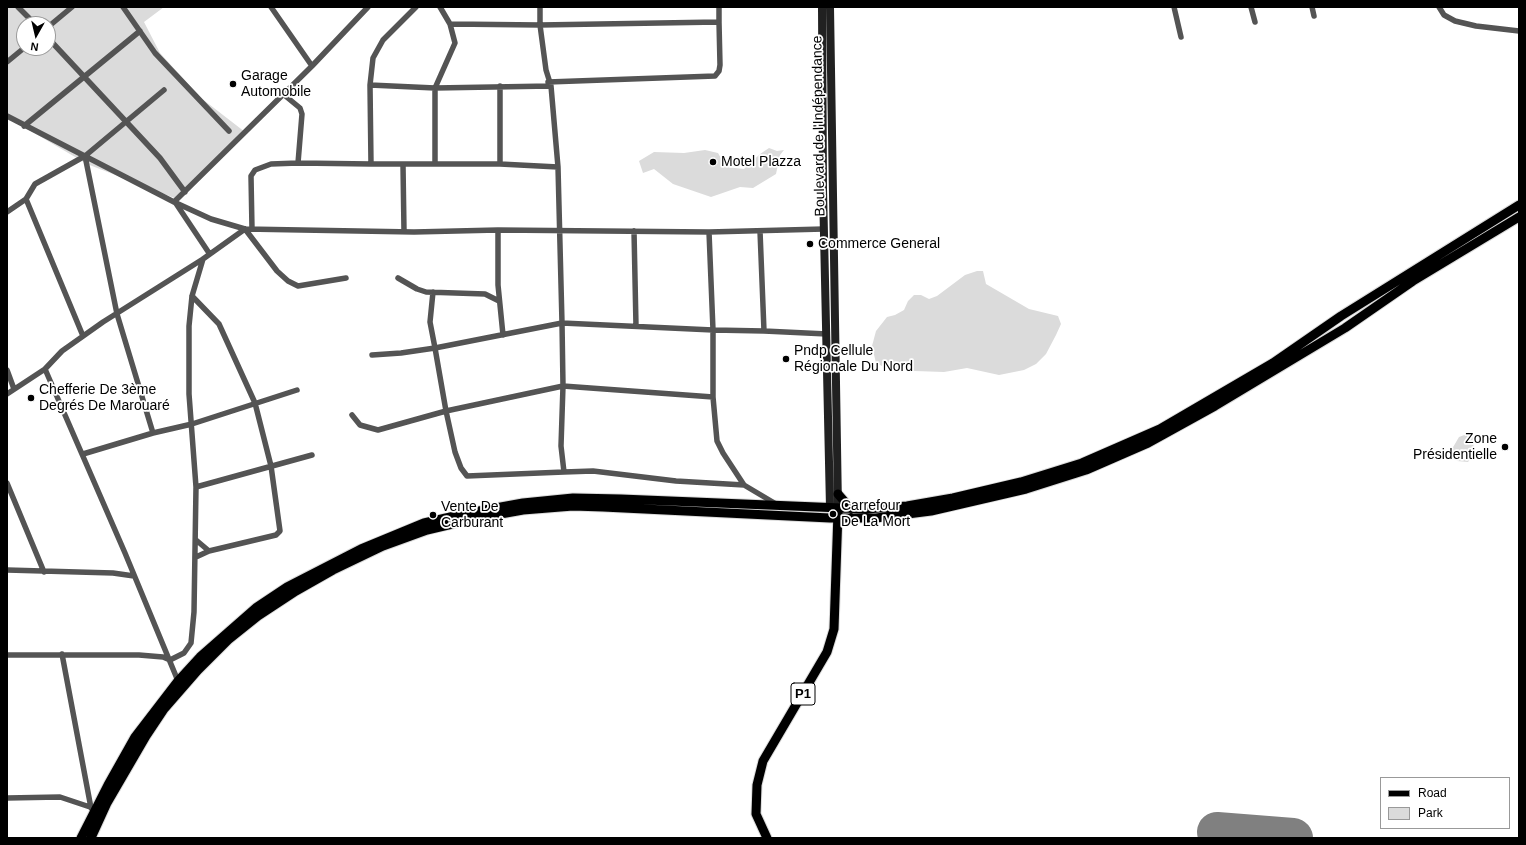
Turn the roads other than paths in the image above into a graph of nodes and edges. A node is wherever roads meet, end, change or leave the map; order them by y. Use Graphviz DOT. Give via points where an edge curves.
graph roads {
  1 [pos="18,7"];
  2 [pos="72,7"];
  3 [pos="123,7"];
  4 [pos="271,7"];
  5 [pos="368,7"];
  6 [pos="416,7"];
  7 [pos="440,7"];
  8 [pos="540,7"];
  9 [pos="719,7"];
  10 [pos="822,7"];
  11 [pos="830,7"];
  12 [pos="1174,7"];
  13 [pos="1251,7"];
  14 [pos="1312,7"];
  15 [pos="1439,7"];
  16 [pos="26,16"];
  17 [pos="1314,16"];
  18 [pos="56,20"];
  19 [pos="718,22"];
  20 [pos="1255,22"];
  21 [pos="450,24"];
  22 [pos="540,25"];
  23 [pos="140,31"];
  24 [pos="1519,31"];
  25 [pos="1181,36"];
  26 [pos="56,46"];
  27 [pos="16,55"];
  28 [pos="7,62"];
  29 [pos="312,66"];
  30 [pos="84,76"];
  31 [pos="550,84"];
  32 [pos="370,85"];
  33 [pos="500,86"];
  34 [pos="435,88"];
  35 [pos="164,90"];
  36 [pos="283,94"];
  37 [pos="7,116"];
  38 [pos="126,121"];
  39 [pos="24,126"];
  40 [pos="229,130"];
  41 [pos="85,156"];
  42 [pos="298,163"];
  43 [pos="435,163"];
  44 [pos="371,164"];
  45 [pos="500,164"];
  46 [pos="403,165"];
  47 [pos="558,167"];
  48 [pos="185,192"];
  49 [pos="26,199"];
  50 [pos="174,202"];
  51 [pos="1519,205"];
  52 [pos="7,212"];
  53 [pos="1519,217"];
  54 [pos="245,229"];
  55 [pos="252,229"];
  56 [pos="824,229"];
  57 [pos="498,230"];
  58 [pos="558,230"];
  59 [pos="760,230"];
  60 [pos="634,231"];
  61 [pos="404,232"];
  62 [pos="709,232"];
  63 [pos="209,253"];
  64 [pos="203,259"];
  65 [pos="346,278"];
  66 [pos="398,278"];
  67 [pos="433,292"];
  68 [pos="192,296"];
  69 [pos="500,301"];
  70 [pos="116,314"];
  71 [pos="562,323"];
  72 [pos="636,326"];
  73 [pos="713,330"];
  74 [pos="764,330"];
  75 [pos="827,334"];
  76 [pos="503,335"];
  77 [pos="84,336"];
  78 [pos="435,348"];
  79 [pos="372,355"];
  80 [pos="45,369"];
  81 [pos="7,370"];
  82 [pos="563,386"];
  83 [pos="14,389"];
  84 [pos="297,390"];
  85 [pos="7,394"];
  86 [pos="713,397"];
  87 [pos="254,403"];
  88 [pos="446,411"];
  89 [pos="352,415"];
  90 [pos="192,424"];
  91 [pos="153,433"];
  92 [pos="83,454"];
  93 [pos="312,455"];
  94 [pos="271,466"];
  95 [pos="564,472"];
  96 [pos="7,483"];
  97 [pos="744,485"];
  98 [pos="196,488"];
  99 [pos="838,494"];
  100 [pos="780,507"];
  101 [pos="834,508"];
  102 [pos="851,509"];
  103 [pos="834,518"];
  104 [pos="196,540"];
  105 [pos="209,551"];
  106 [pos="196,557"];
  107 [pos="7,570"];
  108 [pos="44,572"];
  109 [pos="134,576"];
  110 [pos="62,654"];
  111 [pos="7,655"];
  112 [pos="170,660"];
  113 [pos="178,681"];
  114 [pos="7,798"];
  115 [pos="93,808"];
  116 [pos="81,838"];
  117 [pos="91,838"];
  118 [pos="766,838"];
  1 -- 16 [label="street"];
  2 -- 18 [label="street"];
  3 -- 23 [label="street"];
  4 -- 29 [label="street"];
  5 -- 29 [label="street"];
  6 -- 32 [label="street" via="377,48 373,58"];
  7 -- 21 [label="street"];
  8 -- 22 [label="street"];
  9 -- 19 [label="street"];
  10 -- 56 [label="main road, Boulevard de l'Indépendance"];
  11 -- 99 [label="main road, Boulevard de l'Indépendance"];
  12 -- 25 [label="street"];
  13 -- 20 [label="street"];
  14 -- 17 [label="street"];
  15 -- 24 [label="street" via="1444,15 1455,20 1476,26"];
  19 -- 22 [label="street"];
  19 -- 31 [label="street" via="720,65 715,76"];
  21 -- 22 [label="street"];
  21 -- 34 [label="street" via="455,43"];
  22 -- 31 [label="street"];
  23 -- 30 [label="street"];
  23 -- 40 [label="street" via="155,53"];
  26 -- 30 [label="street"];
  27 -- 28 [label="street"];
  29 -- 36 [label="street"];
  30 -- 38 [label="street"];
  30 -- 39 [label="street"];
  31 -- 33 [label="street"];
  31 -- 47 [label="street"];
  32 -- 34 [label="street"];
  32 -- 44 [label="street"];
  33 -- 34 [label="street"];
  33 -- 45 [label="street"];
  34 -- 43 [label="street"];
  35 -- 38 [label="street"];
  36 -- 42 [label="street" via="300,108 302,114"];
  36 -- 48 [label="street"];
  37 -- 39 [label="street"];
  38 -- 41 [label="street"];
  38 -- 48 [label="street" via="160,158"];
  39 -- 41 [label="street"];
  41 -- 49 [label="street" via="35,184"];
  41 -- 50 [label="street"];
  41 -- 70 [label="street"];
  42 -- 44 [label="street"];
  42 -- 55 [label="street" via="271,164 255,170 251,176"];
  43 -- 45 [label="street"];
  43 -- 46 [label="street"];
  44 -- 46 [label="street"];
  45 -- 47 [label="street"];
  46 -- 61 [label="street"];
  47 -- 58 [label="street"];
  48 -- 50 [label="street"];
  49 -- 52 [label="street"];
  49 -- 77 [label="street"];
  50 -- 54 [label="street" via="211,219"];
  50 -- 63 [label="street"];
  51 -- 102 [label="main road" via="1341,316 1272,363 1160,429 1082,463 1021,482 906,506"];
  53 -- 103 [label="main road" via="1435,267 1345,328 1148,443 1086,470 1001,495 931,511 876,518"];
  54 -- 55 [label="street"];
  54 -- 63 [label="street"];
  54 -- 65 [label="street" via="277,271 298,286"];
  55 -- 61 [label="street"];
  56 -- 59 [label="street"];
  56 -- 75 [label="main road, Boulevard de l'Indépendance"];
  57 -- 58 [label="street"];
  57 -- 61 [label="street"];
  57 -- 69 [label="street"];
  58 -- 60 [label="street"];
  58 -- 71 [label="street"];
  59 -- 62 [label="street"];
  59 -- 74 [label="street"];
  60 -- 62 [label="street"];
  60 -- 72 [label="street"];
  62 -- 73 [label="street"];
  63 -- 64 [label="street"];
  64 -- 68 [label="street"];
  64 -- 70 [label="street"];
  66 -- 67 [label="street" via="417,289"];
  67 -- 69 [label="street" via="485,294"];
  67 -- 78 [label="street" via="430,317"];
  68 -- 87 [label="street" via="219,324"];
  68 -- 90 [label="street" via="188,362"];
  69 -- 76 [label="street"];
  70 -- 77 [label="street"];
  70 -- 91 [label="street"];
  71 -- 72 [label="street"];
  71 -- 76 [label="street"];
  71 -- 82 [label="street"];
  72 -- 73 [label="street"];
  73 -- 74 [label="street"];
  73 -- 86 [label="street"];
  74 -- 75 [label="street"];
  75 -- 101 [label="main road, Boulevard de l'Indépendance"];
  76 -- 78 [label="street"];
  77 -- 80 [label="street" via="62,351"];
  78 -- 79 [label="street"];
  78 -- 88 [label="street"];
  80 -- 83 [label="street"];
  80 -- 92 [label="street"];
  81 -- 83 [label="street"];
  82 -- 86 [label="street"];
  82 -- 88 [label="street"];
  82 -- 95 [label="street"];
  83 -- 85 [label="street"];
  84 -- 87 [label="street"];
  86 -- 97 [label="street" via="717,441"];
  87 -- 90 [label="street"];
  87 -- 94 [label="street"];
  88 -- 89 [label="street" via="378,430 360,425"];
  88 -- 95 [label="street" via="455,452 467,476"];
  90 -- 91 [label="street"];
  90 -- 98 [label="street"];
  91 -- 92 [label="street"];
  92 -- 109 [label="street"];
  93 -- 94 [label="street"];
  94 -- 98 [label="street"];
  94 -- 105 [label="street" via="280,531 276,535"];
  95 -- 97 [label="street" via="592,471 676,481"];
  96 -- 108 [label="street"];
  97 -- 100 [label="street"];
  98 -- 104 [label="street"];
  99 -- 101 [label="main road, Boulevard de l'Indépendance"];
  99 -- 102 [label="main road"];
  100 -- 101 [label="main road"];
  100 -- 113 [label="main road" via="572,498 522,503 424,523 361,548 329,564 257,607 226,633"];
  101 -- 102 [label="main road"];
  101 -- 103 [label="main road"];
  103 -- 117 [label="main road" via="573,506 523,510 478,518 427,530 383,546 296,591 240,630 198,670 164,709 146,736 106,803"];
  103 -- 118 [label="main road, P1" via="830,528 836,544 834,629 827,652 763,761 757,785 756,814"];
  104 -- 105 [label="street"];
  104 -- 106 [label="street"];
  105 -- 106 [label="street"];
  106 -- 112 [label="street" via="191,643 184,652"];
  107 -- 108 [label="street"];
  108 -- 109 [label="street" via="113,573"];
  109 -- 112 [label="street"];
  110 -- 111 [label="street"];
  110 -- 112 [label="street" via="139,655"];
  110 -- 115 [label="street"];
  112 -- 113 [label="street"];
  113 -- 115 [label="main road" via="135,737"];
  114 -- 115 [label="street" via="60,797"];
  115 -- 116 [label="main road"];
}
